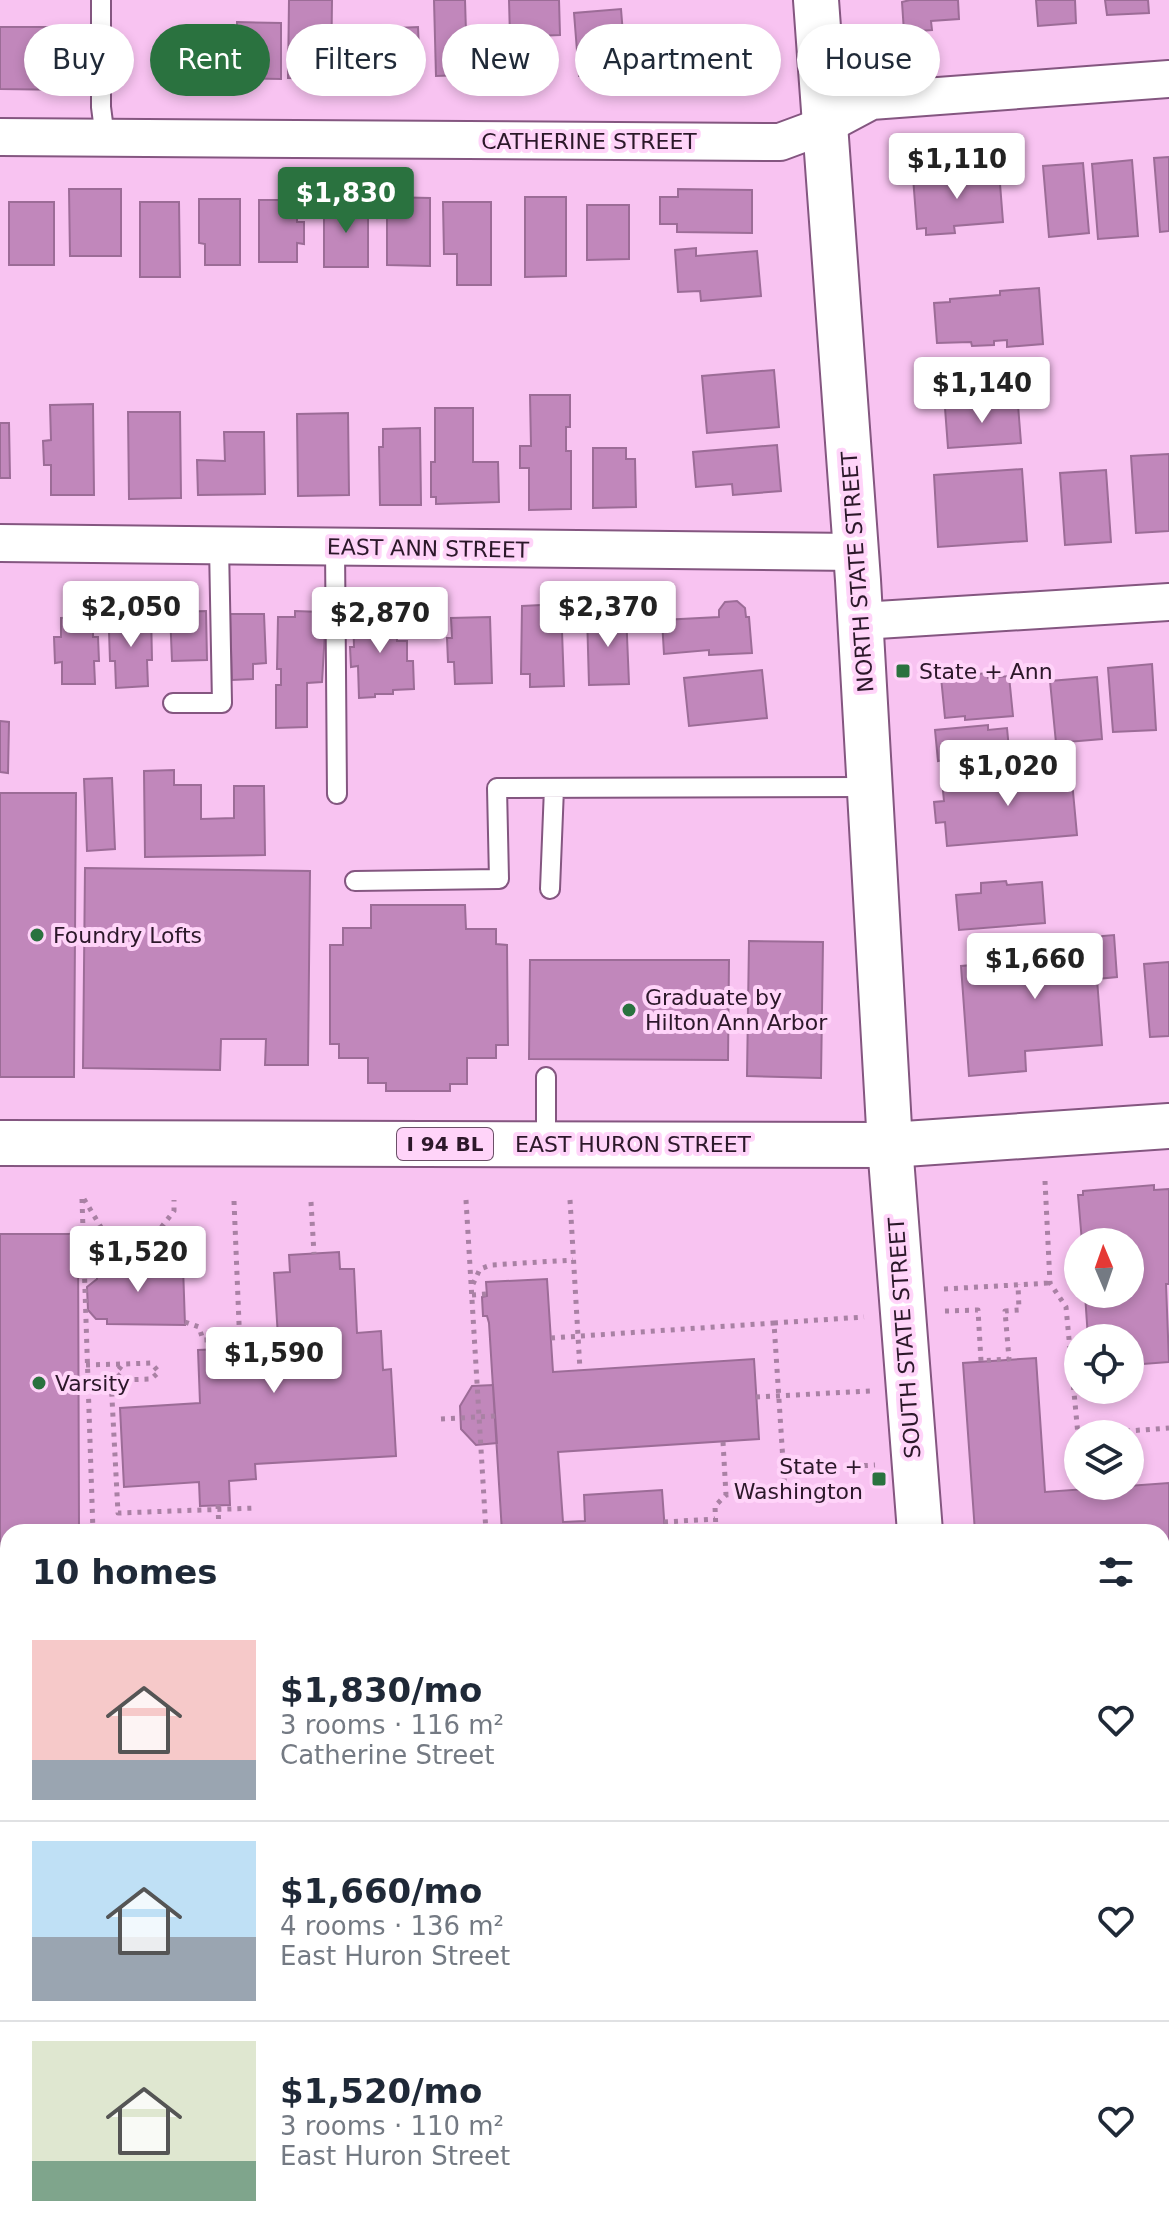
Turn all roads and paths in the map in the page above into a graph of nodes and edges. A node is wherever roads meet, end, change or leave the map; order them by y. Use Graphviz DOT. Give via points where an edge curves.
graph roads {
  1 [pos="101,0"];
  2 [pos="816,0"];
  3 [pos="1169,79"];
  4 [pos="826,125"];
  5 [pos="0,137"];
  6 [pos="105,138"];
  7 [pos="0,543"];
  8 [pos="219,546"];
  9 [pos="335,547"];
  10 [pos="856,552"];
  11 [pos="1169,602"];
  12 [pos="861,621"];
  13 [pos="173,703"];
  14 [pos="870,787"];
  15 [pos="554,788"];
  16 [pos="337,794"];
  17 [pos="355,881"];
  18 [pos="550,889"];
  19 [pos="546,1077"];
  20 [pos="1169,1126"];
  21 [pos="0,1143"];
  22 [pos="546,1145"];
  23 [pos="890,1145"];
  24 [pos="1045,1181"];
  25 [pos="174,1200"];
  26 [pos="466,1200"];
  27 [pos="570,1200"];
  28 [pos="234,1201"];
  29 [pos="311,1202"];
  30 [pos="105,1234"];
  31 [pos="146,1247"];
  32 [pos="314,1254"];
  33 [pos="573,1260"];
  34 [pos="146,1262"];
  35 [pos="106,1266"];
  36 [pos="1050,1283"];
  37 [pos="1018,1284"];
  38 [pos="944,1289"];
  39 [pos="472,1292"];
  40 [pos="487,1294"];
  41 [pos="945,1311"];
  42 [pos="864,1317"];
  43 [pos="185,1322"];
  44 [pos="774,1323"];
  45 [pos="578,1336"];
  46 [pos="239,1338"];
  47 [pos="551,1338"];
  48 [pos="254,1352"];
  49 [pos="239,1353"];
  50 [pos="123,1364"];
  51 [pos="86,1365"];
  52 [pos="580,1370"];
  53 [pos="241,1372"];
  54 [pos="117,1374"];
  55 [pos="870,1391"];
  56 [pos="779,1396"];
  57 [pos="756,1397"];
  58 [pos="495,1416"];
  59 [pos="479,1417"];
  60 [pos="441,1419"];
  61 [pos="1077,1420"];
  62 [pos="1169,1428"];
  63 [pos="1144,1430"];
  64 [pos="723,1442"];
  65 [pos="875,1465"];
  66 [pos="784,1470"];
  67 [pos="726,1495"];
  68 [pos="218,1508"];
  69 [pos="257,1508"];
  70 [pos="715,1519"];
  71 [pos="664,1522"];
  72 [pos="93,1524"];
  73 [pos="219,1524"];
  74 [pos="486,1524"];
  75 [pos="715,1524"];
  76 [pos="919,1524"];
  1 -- 6 [label="lane"];
  2 -- 4 [label="main road, NORTH STATE STREET"];
  3 -- 4 [label="street, CATHERINE STREET" via="871,101"];
  4 -- 6 [label="street, CATHERINE STREET" via="780,142"];
  4 -- 10 [label="main road, NORTH STATE STREET"];
  5 -- 6 [label="street, CATHERINE STREET"];
  7 -- 8 [label="street, EAST ANN STREET"];
  8 -- 9 [label="street, EAST ANN STREET"];
  8 -- 13 [label="lane" via="222,703"];
  9 -- 10 [label="street, EAST ANN STREET"];
  9 -- 16 [label="lane"];
  10 -- 12 [label="main road, NORTH STATE STREET"];
  11 -- 12 [label="street"];
  12 -- 14 [label="main road, NORTH STATE STREET"];
  14 -- 15 [label="lane"];
  14 -- 23 [label="main road, NORTH STATE STREET"];
  15 -- 17 [label="lane" via="497,788 499,879"];
  15 -- 18 [label="lane"];
  19 -- 22 [label="lane"];
  20 -- 23 [label="main road, EAST HURON STREET / I 94 BL"];
  21 -- 22 [label="main road, EAST HURON STREET / I 94 BL"];
  22 -- 23 [label="main road, EAST HURON STREET / I 94 BL"];
  23 -- 76 [label="main road, SOUTH STATE STREET"];
  24 -- 36 [label="path"];
  25 -- 31 [label="path" via="174,1211"];
  26 -- 39 [label="path"];
  27 -- 33 [label="path"];
  28 -- 46 [label="path"];
  29 -- 32 [label="path"];
  30 -- 31 [label="path" via="113,1247"];
  30 -- 35 [label="path"];
  30 -- 51 [label="path" via="83,1199"];
  31 -- 34 [label="path"];
  33 -- 39 [label="path" via="485,1266 476,1275"];
  33 -- 45 [label="path"];
  36 -- 37 [label="path"];
  36 -- 61 [label="path" via="1066,1307"];
  37 -- 38 [label="path"];
  37 -- 41 [label="path" via="1019,1310 1005,1311 1009,1359 981,1361 978,1310"];
  39 -- 40 [label="path"];
  39 -- 59 [label="path"];
  42 -- 44 [label="path"];
  43 -- 46 [label="path" via="199,1327 203,1340"];
  44 -- 45 [label="path"];
  44 -- 56 [label="path"];
  45 -- 47 [label="path"];
  45 -- 52 [label="path"];
  46 -- 49 [label="path"];
  48 -- 49 [label="path"];
  49 -- 53 [label="path"];
  50 -- 51 [label="path"];
  50 -- 54 [label="path"];
  50 -- 54 [label="path" via="151,1363 159,1372 151,1379 123,1380"];
  51 -- 72 [label="path"];
  54 -- 68 [label="path" via="111,1379 118,1513"];
  55 -- 56 [label="path"];
  56 -- 57 [label="path"];
  56 -- 66 [label="path"];
  58 -- 59 [label="path"];
  59 -- 60 [label="path"];
  59 -- 74 [label="path"];
  62 -- 63 [label="path"];
  64 -- 67 [label="path"];
  65 -- 66 [label="path"];
  66 -- 67 [label="path" via="785,1492"];
  67 -- 70 [label="path" via="715,1506"];
  68 -- 69 [label="path"];
  68 -- 73 [label="path"];
  70 -- 71 [label="path"];
  70 -- 75 [label="path"];
}
